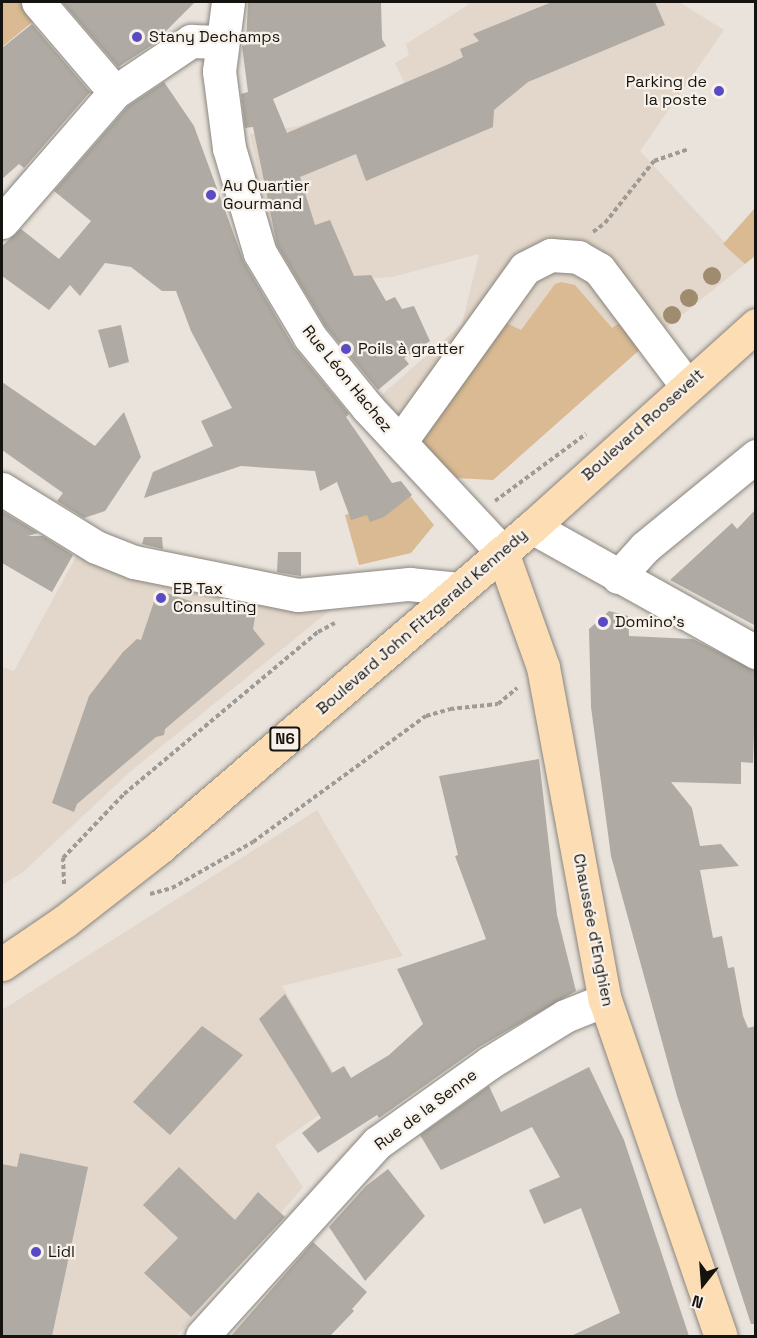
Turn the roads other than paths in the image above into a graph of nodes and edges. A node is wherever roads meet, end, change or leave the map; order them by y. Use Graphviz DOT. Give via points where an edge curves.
graph roads {
  1 [pos="38,2"];
  2 [pos="228,2"];
  3 [pos="220,42"];
  4 [pos="115,92"];
  5 [pos="2,222"];
  6 [pos="756,325"];
  7 [pos="687,386"];
  8 [pos="400,442"];
  9 [pos="756,456"];
  10 [pos="2,489"];
  11 [pos="532,527"];
  12 [pos="502,552"];
  13 [pos="618,577"];
  14 [pos="459,589"];
  15 [pos="756,652"];
  16 [pos="2,964"];
  17 [pos="605,1000"];
  18 [pos="202,1336"];
  19 [pos="721,1336"];
  1 -- 4 [label="street"];
  2 -- 3 [label="street, Rue Léon Hachez"];
  3 -- 4 [label="street" via="191,41"];
  3 -- 8 [label="street, Rue Léon Hachez" via="219,71 229,148 260,253 310,337"];
  4 -- 5 [label="street"];
  6 -- 7 [label="main road, Boulevard Roosevelt / N6"];
  7 -- 8 [label="street" via="599,269 563,254 535,260 525,268"];
  7 -- 11 [label="main road, Boulevard Roosevelt / N6"];
  8 -- 12 [label="street, Rue Léon Hachez"];
  9 -- 13 [label="street" via="645,547"];
  10 -- 14 [label="street" via="96,547 134,562 298,595 410,584"];
  11 -- 12 [label="main road, Boulevard John Fitzgerald Kennedy / N6"];
  11 -- 13 [label="street"];
  12 -- 14 [label="main road, Boulevard John Fitzgerald Kennedy / N6"];
  12 -- 17 [label="main road, Chaussée d'Enghien" via="543,667"];
  13 -- 15 [label="street"];
  14 -- 16 [label="main road, Boulevard John Fitzgerald Kennedy / N6" via="161,846 65,921"];
  17 -- 18 [label="street, Rue de la Senne" via="565,1016 489,1063 377,1143"];
  17 -- 19 [label="main road, Chaussée d'Enghien"];
}
